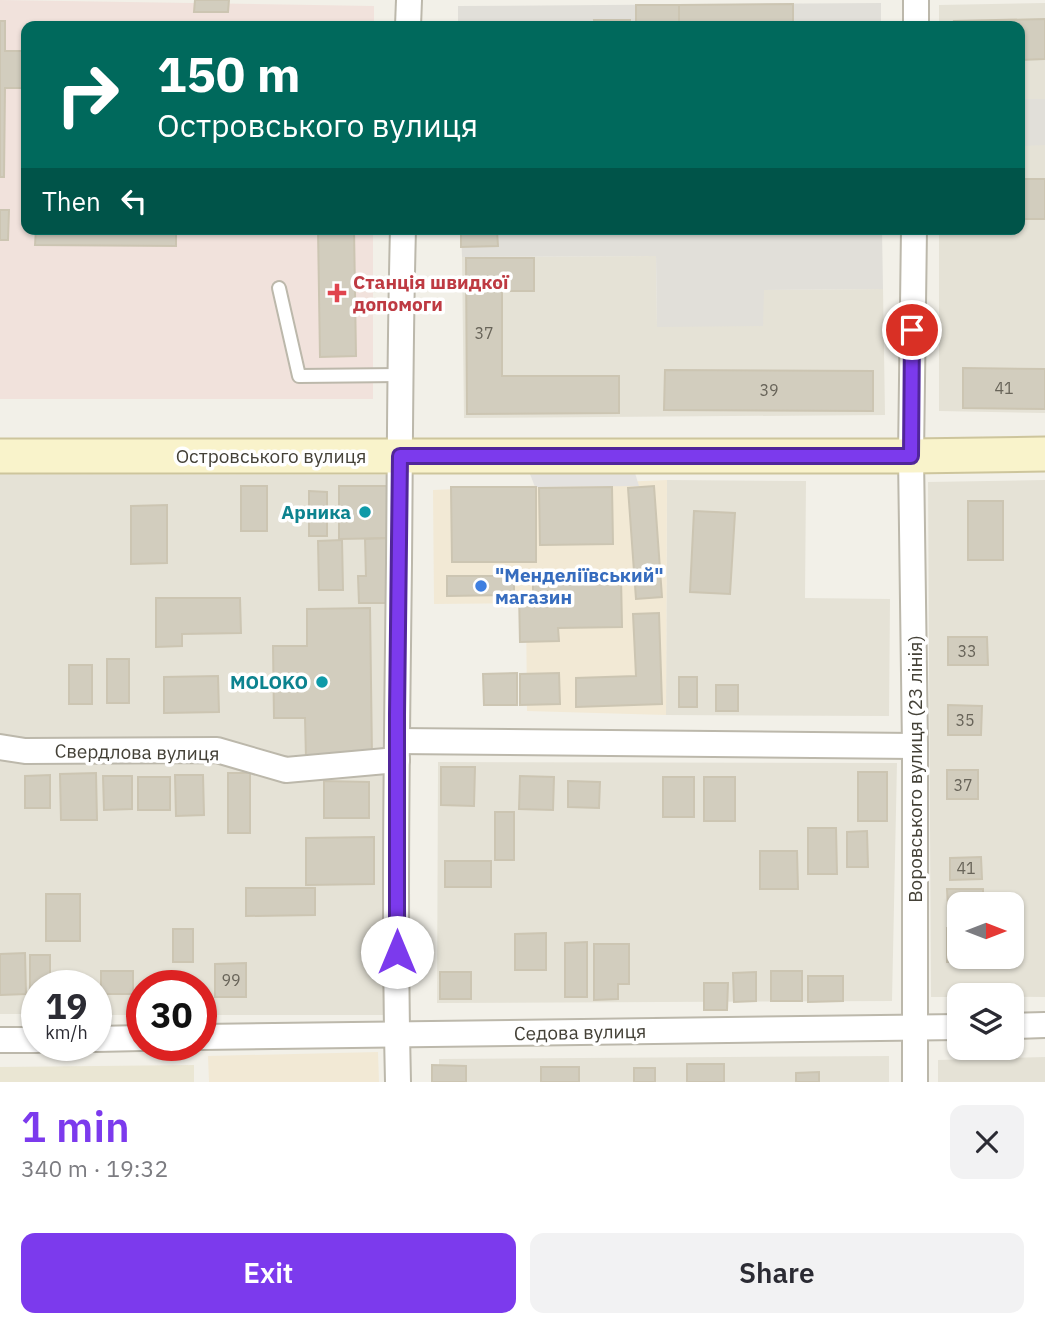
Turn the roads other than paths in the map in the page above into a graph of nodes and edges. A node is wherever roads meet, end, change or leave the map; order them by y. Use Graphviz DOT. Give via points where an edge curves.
graph roads {
  1 [pos="409,0"];
  2 [pos="916,0"];
  3 [pos="408,21"];
  4 [pos="916,21"];
  5 [pos="403,235"];
  6 [pos="914,235"];
  7 [pos="279,288"];
  8 [pos="400,374"];
  9 [pos="1045,454"];
  10 [pos="0,456"];
  11 [pos="400,456"];
  12 [pos="911,456"];
  13 [pos="915,746"];
  14 [pos="0,747"];
  15 [pos="397,750"];
  16 [pos="1045,1025"];
  17 [pos="1024,1026"];
  18 [pos="916,1027"];
  19 [pos="947,1027"];
  20 [pos="397,1034"];
  21 [pos="217,1037"];
  22 [pos="0,1040"];
  23 [pos="21,1040"];
  24 [pos="398,1082"];
  25 [pos="915,1082"];
  1 -- 3 [label="street"];
  2 -- 4 [label="street"];
  5 -- 8 [label="street"];
  6 -- 12 [label="street, Воровського вулиця (23 лiнiя)"];
  7 -- 8 [label="lane" via="299,376"];
  8 -- 11 [label="street"];
  9 -- 12 [label="street, Островського вулиця"];
  10 -- 11 [label="street, Островського вулиця"];
  11 -- 12 [label="street, Островського вулиця"];
  11 -- 15 [label="street"];
  12 -- 13 [label="street, Воровського вулиця (23 лiнiя)"];
  13 -- 15 [label="street, Свердлова вулиця"];
  13 -- 18 [label="street, Воровського вулиця (23 лiнiя)"];
  14 -- 15 [label="street, Свердлова вулиця" via="25,751 217,750 286,770"];
  15 -- 20 [label="street"];
  16 -- 17 [label="street"];
  18 -- 19 [label="street, Седова вулиця"];
  18 -- 20 [label="street, Седова вулиця"];
  18 -- 25 [label="street, Воровського вулиця (23 лiнiя)"];
  20 -- 21 [label="street, Седова вулиця"];
  20 -- 24 [label="street"];
  22 -- 23 [label="street"];
}
